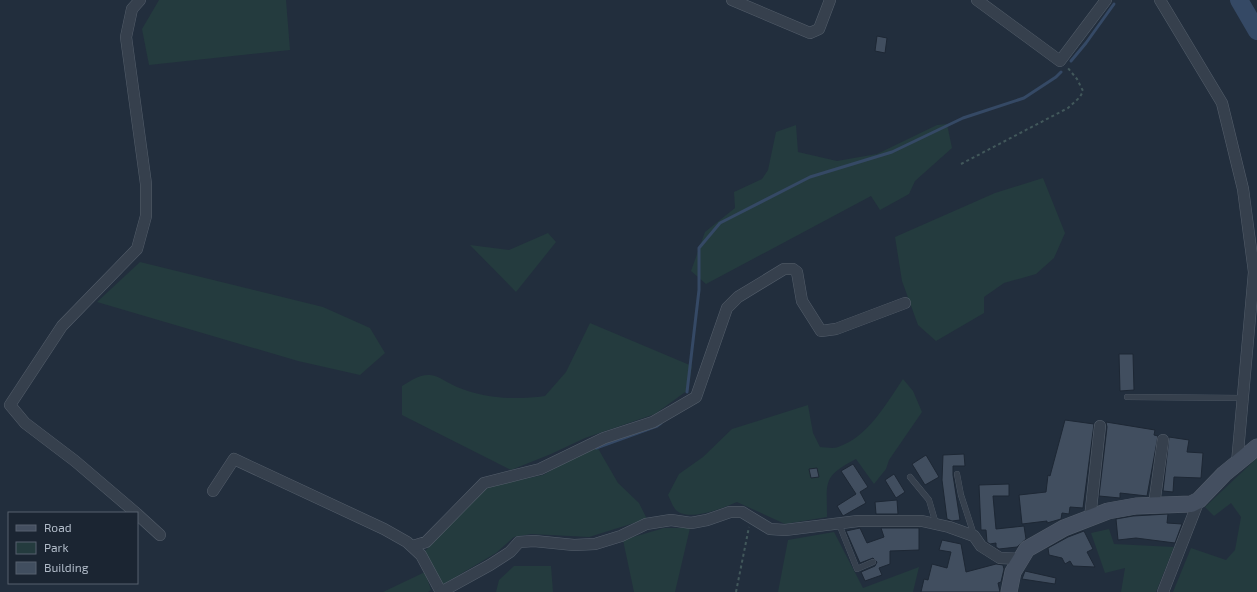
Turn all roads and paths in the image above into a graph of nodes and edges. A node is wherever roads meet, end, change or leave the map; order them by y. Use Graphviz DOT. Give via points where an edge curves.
graph roads {
  1 [pos="140,0"];
  2 [pos="732,0"];
  3 [pos="830,0"];
  4 [pos="977,0"];
  5 [pos="1106,0"];
  6 [pos="1160,0"];
  7 [pos="1060,61"];
  8 [pos="961,164"];
  9 [pos="904,303"];
  10 [pos="1127,397"];
  11 [pos="1243,398"];
  12 [pos="1100,426"];
  13 [pos="1163,440"];
  14 [pos="1247,455"];
  15 [pos="956,474"];
  16 [pos="910,477"];
  17 [pos="213,491"];
  18 [pos="1199,500"];
  19 [pos="1154,505"];
  20 [pos="134,512"];
  21 [pos="138,516"];
  22 [pos="751,518"];
  23 [pos="1090,518"];
  24 [pos="839,524"];
  25 [pos="936,524"];
  26 [pos="160,535"];
  27 [pos="974,536"];
  28 [pos="413,546"];
  29 [pos="1021,559"];
  30 [pos="873,562"];
  31 [pos="441,592"];
  32 [pos="736,592"];
  33 [pos="1009,592"];
  34 [pos="1162,592"];
  1 -- 20 [label="street" via="132,9 126,37 146,184 146,216 138,249 62,326 10,406 25,423 75,461"];
  2 -- 3 [label="street" via="810,33 819,29"];
  4 -- 7 [label="street"];
  5 -- 7 [label="street"];
  6 -- 11 [label="street" via="1222,103 1243,189 1254,272"];
  7 -- 8 [label="path" via="1077,78 1083,91 1080,97 1068,108"];
  9 -- 28 [label="street" via="836,329 821,331 802,301 797,272 793,269 784,269 738,297 727,308 696,397 653,422 604,438 540,469 484,483 426,542"];
  10 -- 11 [label="lane"];
  11 -- 14 [label="street"];
  12 -- 23 [label="street"];
  13 -- 19 [label="street"];
  14 -- 18 [label="street"];
  15 -- 27 [label="lane"];
  16 -- 25 [label="lane" via="929,500"];
  17 -- 28 [label="street" via="234,459 384,529"];
  18 -- 19 [label="street" via="1191,504"];
  18 -- 34 [label="street"];
  19 -- 23 [label="street" via="1108,511"];
  21 -- 26 [label="street"];
  22 -- 24 [label="street" via="770,529"];
  22 -- 31 [label="street" via="742,512 730,512 691,523 671,520 646,524 595,544 519,542 510,552 490,565"];
  22 -- 32 [label="path"];
  23 -- 29 [label="street" via="1064,528 1027,549"];
  24 -- 25 [label="street" via="922,520"];
  24 -- 30 [label="lane" via="857,569"];
  25 -- 27 [label="street"];
  27 -- 29 [label="street" via="981,546 1000,558"];
  28 -- 31 [label="street" via="421,555"];
  29 -- 33 [label="street" via="1013,572"];
}
